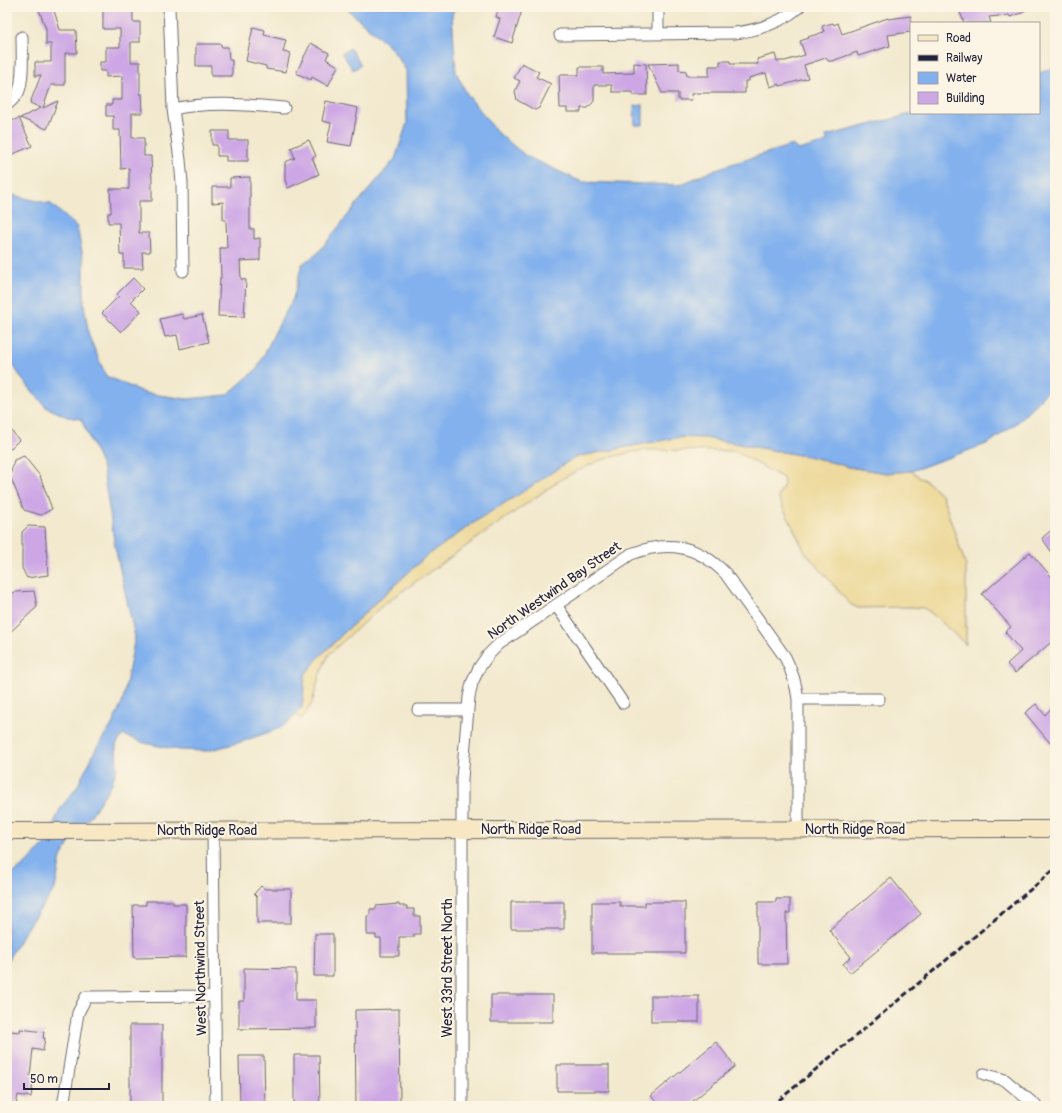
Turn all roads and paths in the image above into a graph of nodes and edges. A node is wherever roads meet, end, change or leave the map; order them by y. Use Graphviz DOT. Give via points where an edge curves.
graph roads {
  1 [pos="169,7"];
  2 [pos="658,7"];
  3 [pos="799,7"];
  4 [pos="658,34"];
  5 [pos="560,35"];
  6 [pos="22,36"];
  7 [pos="7,105"];
  8 [pos="284,108"];
  9 [pos="173,109"];
  10 [pos="183,271"];
  11 [pos="556,605"];
  12 [pos="798,699"];
  13 [pos="880,699"];
  14 [pos="623,703"];
  15 [pos="418,710"];
  16 [pos="468,710"];
  17 [pos="798,828"];
  18 [pos="1055,829"];
  19 [pos="213,830"];
  20 [pos="462,830"];
  21 [pos="7,831"];
  22 [pos="215,996"];
  23 [pos="984,1074"];
  24 [pos="63,1106"];
  25 [pos="216,1106"];
  26 [pos="462,1106"];
  27 [pos="1036,1106"];
  1 -- 9 [label="street"];
  2 -- 4 [label="street"];
  3 -- 4 [label="street" via="781,20 750,31"];
  4 -- 5 [label="street"];
  6 -- 7 [label="street" via="21,84 18,93"];
  8 -- 9 [label="street" via="234,104 191,105"];
  9 -- 10 [label="street" via="182,183"];
  11 -- 12 [label="street, North Westwind Bay Street" via="632,554 644,549 672,546 702,554 725,573 785,657 792,670"];
  11 -- 14 [label="street"];
  11 -- 16 [label="street, North Westwind Bay Street" via="499,644 488,655 472,683"];
  12 -- 13 [label="street"];
  12 -- 17 [label="street, North Westwind Bay Street"];
  15 -- 16 [label="street"];
  16 -- 20 [label="street, North Westwind Bay Street" via="462,779"];
  17 -- 18 [label="main road, North Ridge Road"];
  17 -- 20 [label="main road, North Ridge Road"];
  19 -- 20 [label="main road, North Ridge Road"];
  19 -- 21 [label="main road, North Ridge Road"];
  19 -- 22 [label="street, West Northwind Street"];
  20 -- 26 [label="street, West 33rd Street North"];
  22 -- 24 [label="street" via="86,997 78,1013"];
  22 -- 25 [label="street, West Northwind Street"];
  23 -- 27 [label="street" via="1004,1080"];
}
